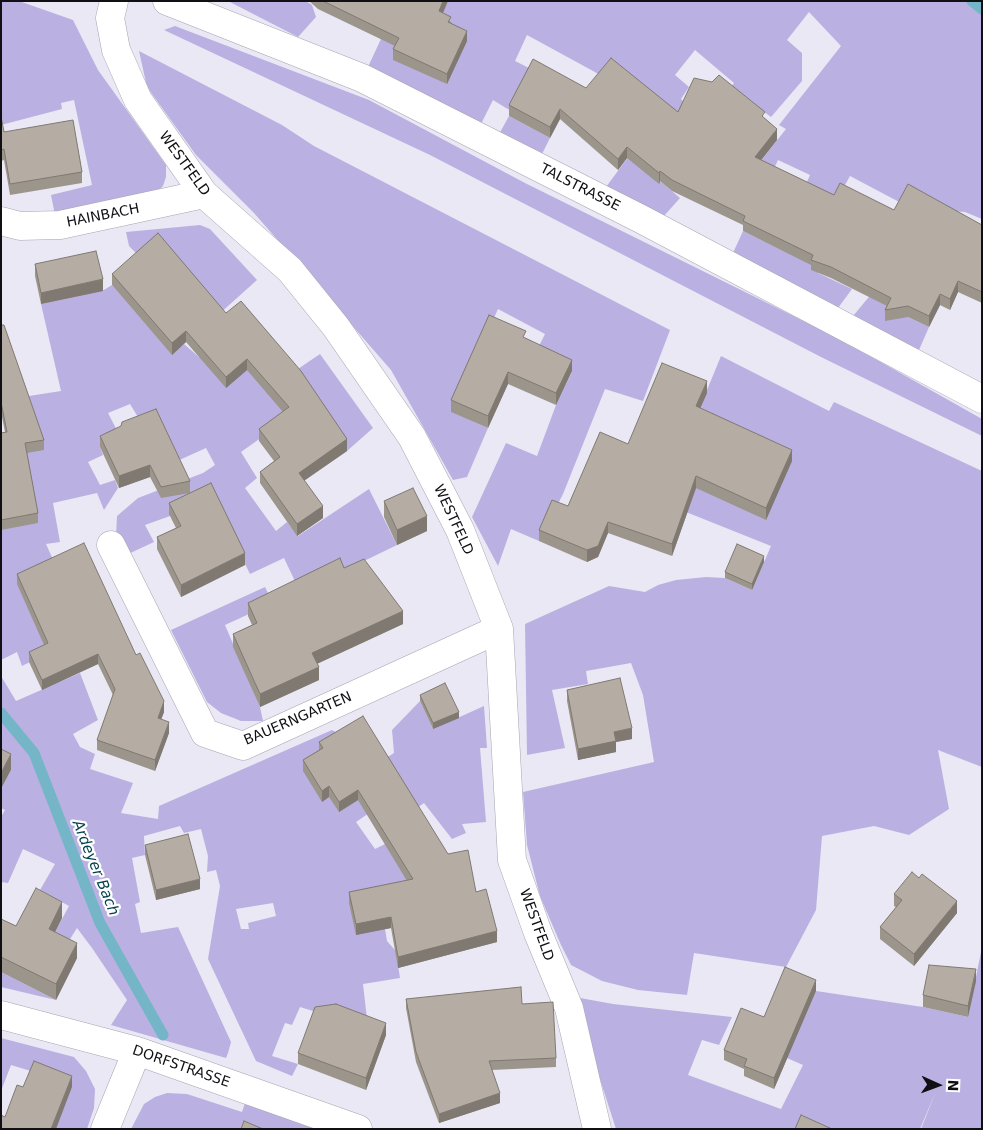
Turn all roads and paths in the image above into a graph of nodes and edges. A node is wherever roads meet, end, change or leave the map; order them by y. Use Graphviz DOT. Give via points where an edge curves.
graph roads {
  1 [pos="114,1"];
  2 [pos="167,1"];
  3 [pos="204,194"];
  4 [pos="1,221"];
  5 [pos="982,398"];
  6 [pos="111,545"];
  7 [pos="499,629"];
  8 [pos="1,1015"];
  9 [pos="137,1051"];
  10 [pos="106,1129"];
  11 [pos="358,1129"];
  12 [pos="597,1129"];
  1 -- 3 [label="street, WESTFELD" via="110,18 116,50 138,100"];
  2 -- 5 [label="street, TALSTRASSE" via="362,78 641,218"];
  3 -- 4 [label="street, HAINBACH" via="60,225 20,226"];
  3 -- 7 [label="street, WESTFELD" via="290,270 336,328 412,437 460,530"];
  6 -- 7 [label="street, BAUERNGARTEN" via="205,733 243,746"];
  7 -- 12 [label="street, WESTFELD" via="512,860 569,1008"];
  8 -- 9 [label="street, DORFSTRASSE"];
  9 -- 10 [label="street"];
  9 -- 11 [label="street, DORFSTRASSE"];
}
